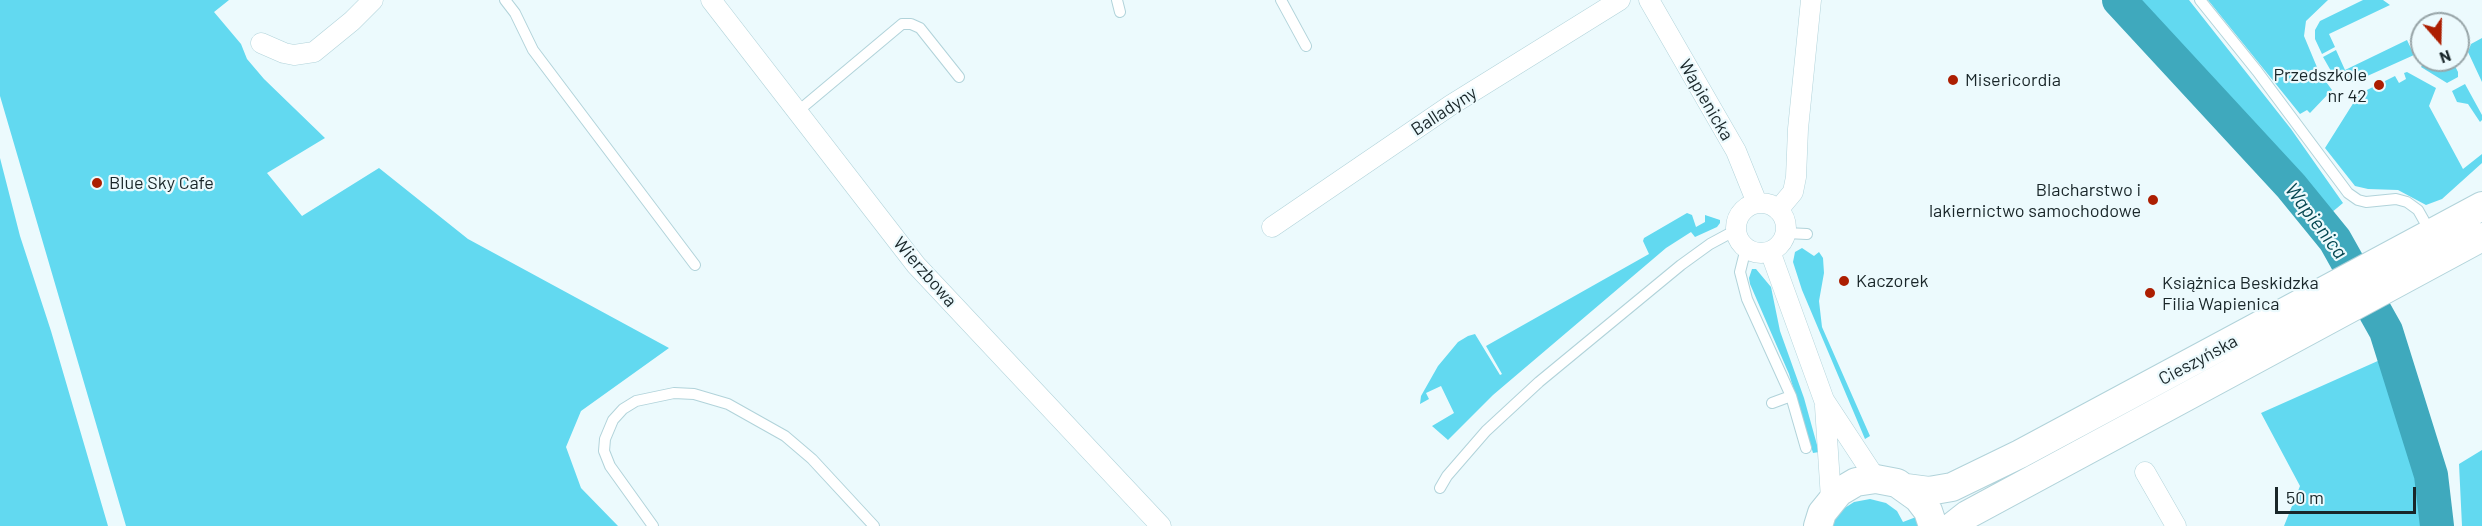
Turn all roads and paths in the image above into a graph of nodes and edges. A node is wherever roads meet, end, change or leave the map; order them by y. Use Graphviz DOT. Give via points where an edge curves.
graph roads {
  1 [pos="373,0"];
  2 [pos="506,0"];
  3 [pos="711,0"];
  4 [pos="1117,0"];
  5 [pos="1281,0"];
  6 [pos="1620,0"];
  7 [pos="1649,0"];
  8 [pos="1811,0"];
  9 [pos="2200,0"];
  10 [pos="1120,12"];
  11 [pos="261,43"];
  12 [pos="1306,46"];
  13 [pos="959,77"];
  14 [pos="797,112"];
  15 [pos="1757,203"];
  16 [pos="2482,206"];
  17 [pos="1778,210"];
  18 [pos="1272,227"];
  19 [pos="1736,230"];
  20 [pos="1786,233"];
  21 [pos="2431,233"];
  22 [pos="1807,234"];
  23 [pos="2482,237"];
  24 [pos="1746,248"];
  25 [pos="1770,252"];
  26 [pos="694,265"];
  27 [pos="1791,396"];
  28 [pos="1824,400"];
  29 [pos="1772,403"];
  30 [pos="1806,448"];
  31 [pos="2145,472"];
  32 [pos="1876,479"];
  33 [pos="1440,488"];
  34 [pos="1906,488"];
  35 [pos="1831,499"];
  36 [pos="653,526"];
  37 [pos="874,526"];
  38 [pos="1161,526"];
  39 [pos="1818,526"];
  40 [pos="1933,526"];
  41 [pos="1953,526"];
  42 [pos="2176,526"];
  1 -- 11 [label="street" via="314,52 284,54"];
  2 -- 26 [label="lane" via="533,50"];
  3 -- 14 [label="street, Wierzbowa"];
  4 -- 10 [label="lane"];
  5 -- 12 [label="lane"];
  6 -- 18 [label="street, Balladyny" via="1451,105"];
  7 -- 15 [label="street, Wapienicka" via="1736,151"];
  8 -- 17 [label="street" via="1796,177 1793,192"];
  9 -- 21 [label="lane" via="2348,193 2366,202 2407,202 2418,210"];
  13 -- 14 [label="lane" via="920,28 902,24"];
  14 -- 38 [label="street, Wierzbowa" via="916,265"];
  15 -- 17 [label="street"];
  15 -- 19 [label="street" via="1740,213"];
  16 -- 21 [label="main road, Cieszyńska"];
  17 -- 20 [label="street"];
  19 -- 24 [label="street"];
  19 -- 33 [label="lane" via="1680,265 1539,382 1486,431"];
  20 -- 22 [label="lane"];
  20 -- 25 [label="street"];
  21 -- 34 [label="main road, Cieszyńska" via="2020,454 1952,487 1929,491"];
  23 -- 41 [label="main road, Cieszyńska"];
  24 -- 25 [label="street"];
  24 -- 27 [label="lane" via="1740,272 1747,299"];
  25 -- 28 [label="street"];
  27 -- 29 [label="lane"];
  27 -- 30 [label="lane"];
  28 -- 32 [label="street"];
  28 -- 35 [label="street"];
  31 -- 42 [label="street"];
  32 -- 34 [label="main road, Cieszyńska"];
  32 -- 35 [label="main road" via="1856,482"];
  34 -- 40 [label="main road" via="1928,511"];
  35 -- 39 [label="main road"];
  36 -- 37 [label="lane" via="610,465 604,451 605,439 623,409 636,401 674,393 694,394 728,404 785,436 812,459"];
}
